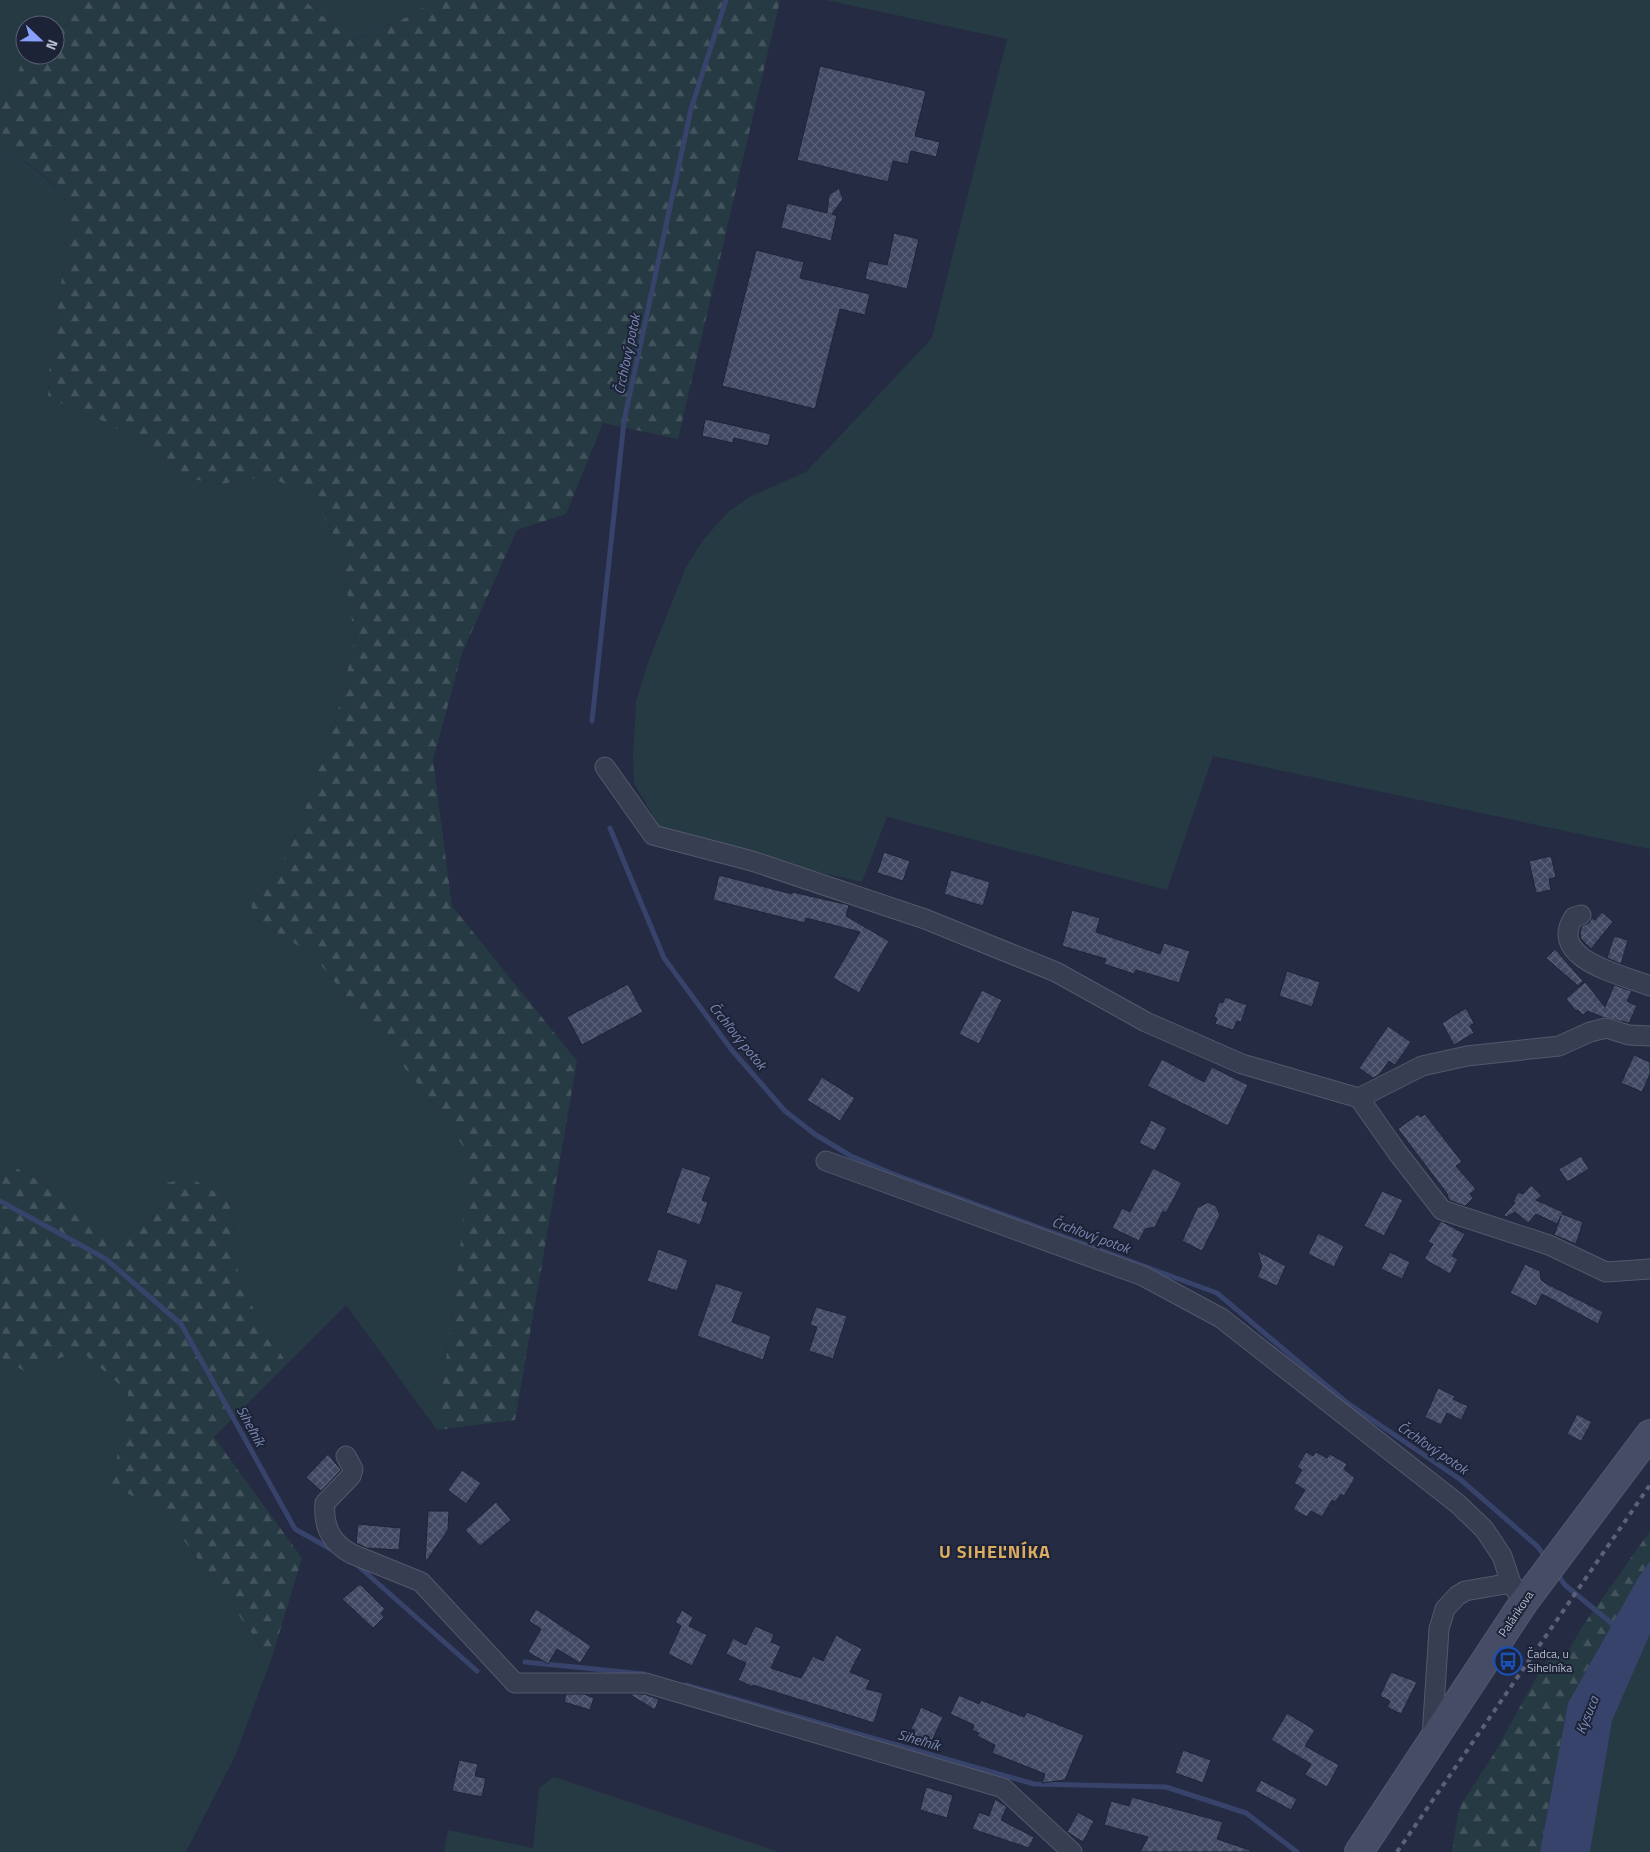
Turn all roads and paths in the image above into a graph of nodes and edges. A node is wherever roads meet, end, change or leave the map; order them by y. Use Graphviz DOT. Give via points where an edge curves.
graph roads {
  1 [pos="605,766"];
  2 [pos="1581,915"];
  3 [pos="1650,986"];
  4 [pos="1650,1036"];
  5 [pos="1360,1098"];
  6 [pos="826,1161"];
  7 [pos="1650,1269"];
  8 [pos="1650,1434"];
  9 [pos="346,1456"];
  10 [pos="1525,1588"];
  11 [pos="1432,1741"];
  12 [pos="1072,1852"];
  13 [pos="1359,1852"];
  1 -- 5 [label="street" via="653,835 752,861 925,919 1056,972 1146,1022 1242,1064"];
  2 -- 3 [label="street" via="1574,917 1566,935 1572,948 1601,969"];
  4 -- 5 [label="street" via="1629,1035 1606,1028 1560,1046 1467,1056 1422,1066"];
  5 -- 7 [label="street" via="1442,1210 1549,1245 1606,1272"];
  6 -- 10 [label="street" via="1143,1276 1221,1318 1458,1504 1484,1529"];
  8 -- 10 [label="main road, Palárikova" via="1559,1554"];
  9 -- 12 [label="street" via="353,1469 352,1476 325,1503 326,1523 334,1540 352,1554 421,1582 515,1683 646,1683 1003,1788"];
  10 -- 11 [label="main road, Palárikova"];
  10 -- 11 [label="street" via="1466,1591 1446,1609 1439,1629"];
  11 -- 13 [label="main road, Palárikova"];
}
